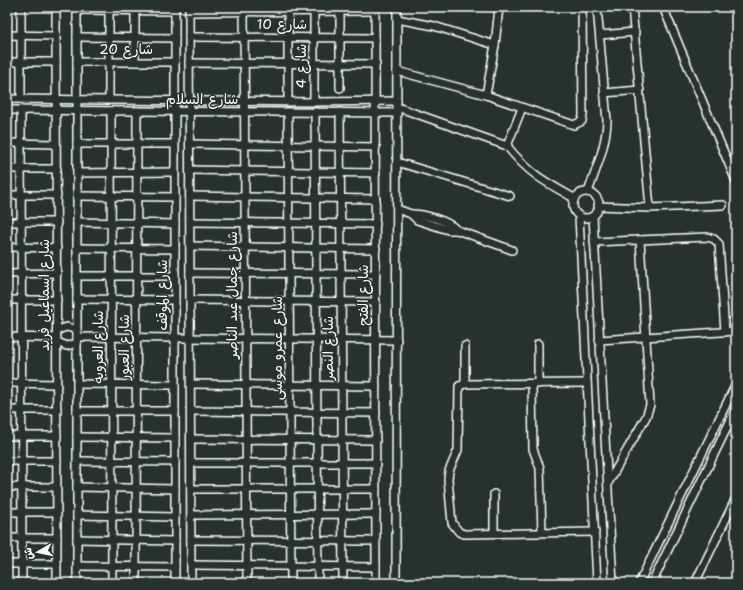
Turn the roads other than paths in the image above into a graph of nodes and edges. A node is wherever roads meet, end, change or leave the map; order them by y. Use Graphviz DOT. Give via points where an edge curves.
graph roads {
  1 [pos="21,7"];
  2 [pos="56,7"];
  3 [pos="397,7"];
  4 [pos="499,7"];
  5 [pos="582,7"];
  6 [pos="597,7"];
  7 [pos="633,7"];
  8 [pos="663,7"];
  9 [pos="77,8"];
  10 [pos="109,9"];
  11 [pos="135,9"];
  12 [pos="175,9"];
  13 [pos="244,9"];
  14 [pos="288,9"];
  15 [pos="314,9"];
  16 [pos="340,9"];
  17 [pos="375,9"];
  18 [pos="189,10"];
  19 [pos="397,19"];
  20 [pos="635,32"];
  21 [pos="7,35"];
  22 [pos="600,35"];
  23 [pos="21,36"];
  24 [pos="56,36"];
  25 [pos="77,37"];
  26 [pos="109,37"];
  27 [pos="189,37"];
  28 [pos="244,37"];
  29 [pos="288,37"];
  30 [pos="135,38"];
  31 [pos="175,38"];
  32 [pos="314,38"];
  33 [pos="340,38"];
  34 [pos="375,38"];
  35 [pos="495,45"];
  36 [pos="7,62"];
  37 [pos="21,62"];
  38 [pos="56,62"];
  39 [pos="77,62"];
  40 [pos="109,62"];
  41 [pos="134,62"];
  42 [pos="175,62"];
  43 [pos="189,63"];
  44 [pos="244,63"];
  45 [pos="288,64"];
  46 [pos="314,64"];
  47 [pos="340,64"];
  48 [pos="376,64"];
  49 [pos="397,71"];
  50 [pos="340,88"];
  51 [pos="640,90"];
  52 [pos="604,93"];
  53 [pos="486,95"];
  54 [pos="7,99"];
  55 [pos="21,99"];
  56 [pos="56,100"];
  57 [pos="77,100"];
  58 [pos="109,100"];
  59 [pos="175,101"];
  60 [pos="190,101"];
  61 [pos="245,101"];
  62 [pos="376,101"];
  63 [pos="288,102"];
  64 [pos="314,102"];
  65 [pos="397,107"];
  66 [pos="522,108"];
  67 [pos="7,110"];
  68 [pos="21,110"];
  69 [pos="56,110"];
  70 [pos="77,111"];
  71 [pos="111,111"];
  72 [pos="137,111"];
  73 [pos="175,111"];
  74 [pos="190,112"];
  75 [pos="244,112"];
  76 [pos="288,112"];
  77 [pos="315,112"];
  78 [pos="340,112"];
  79 [pos="376,112"];
  80 [pos="7,143"];
  81 [pos="21,143"];
  82 [pos="56,144"];
  83 [pos="77,144"];
  84 [pos="111,144"];
  85 [pos="137,144"];
  86 [pos="174,144"];
  87 [pos="190,144"];
  88 [pos="245,145"];
  89 [pos="289,146"];
  90 [pos="315,146"];
  91 [pos="507,146"];
  92 [pos="340,147"];
  93 [pos="376,147"];
  94 [pos="397,162"];
  95 [pos="7,169"];
  96 [pos="21,169"];
  97 [pos="57,169"];
  98 [pos="190,170"];
  99 [pos="245,171"];
  100 [pos="111,172"];
  101 [pos="137,172"];
  102 [pos="174,172"];
  103 [pos="289,172"];
  104 [pos="315,172"];
  105 [pos="340,172"];
  106 [pos="77,173"];
  107 [pos="376,173"];
  108 [pos="736,181"];
  109 [pos="588,192"];
  110 [pos="7,195"];
  111 [pos="21,195"];
  112 [pos="57,195"];
  113 [pos="77,196"];
  114 [pos="111,196"];
  115 [pos="137,196"];
  116 [pos="175,196"];
  117 [pos="190,196"];
  118 [pos="510,196"];
  119 [pos="245,197"];
  120 [pos="289,197"];
  121 [pos="315,198"];
  122 [pos="340,198"];
  123 [pos="574,198"];
  124 [pos="376,199"];
  125 [pos="723,205"];
  126 [pos="598,206"];
  127 [pos="650,208"];
  128 [pos="397,209"];
  129 [pos="579,216"];
  130 [pos="593,216"];
  131 [pos="7,222"];
  132 [pos="21,222"];
  133 [pos="57,222"];
  134 [pos="77,222"];
  135 [pos="190,222"];
  136 [pos="245,222"];
  137 [pos="111,223"];
  138 [pos="137,223"];
  139 [pos="289,223"];
  140 [pos="315,223"];
  141 [pos="175,224"];
  142 [pos="340,224"];
  143 [pos="376,224"];
  144 [pos="640,240"];
  145 [pos="594,242"];
  146 [pos="190,246"];
  147 [pos="7,247"];
  148 [pos="21,247"];
  149 [pos="245,247"];
  150 [pos="57,248"];
  151 [pos="77,248"];
  152 [pos="111,248"];
  153 [pos="289,248"];
  154 [pos="316,248"];
  155 [pos="137,249"];
  156 [pos="175,249"];
  157 [pos="341,249"];
  158 [pos="376,249"];
  159 [pos="512,250"];
  160 [pos="190,273"];
  161 [pos="7,274"];
  162 [pos="21,274"];
  163 [pos="57,274"];
  164 [pos="245,274"];
  165 [pos="290,274"];
  166 [pos="316,274"];
  167 [pos="341,274"];
  168 [pos="376,274"];
  169 [pos="77,276"];
  170 [pos="111,276"];
  171 [pos="137,276"];
  172 [pos="175,276"];
  173 [pos="7,300"];
  174 [pos="21,300"];
  175 [pos="57,300"];
  176 [pos="77,300"];
  177 [pos="111,300"];
  178 [pos="137,300"];
  179 [pos="175,300"];
  180 [pos="190,300"];
  181 [pos="245,301"];
  182 [pos="290,301"];
  183 [pos="316,301"];
  184 [pos="341,302"];
  185 [pos="376,302"];
  186 [pos="736,331"];
  187 [pos="725,332"];
  188 [pos="7,337"];
  189 [pos="21,337"];
  190 [pos="57,337"];
  191 [pos="77,337"];
  192 [pos="646,337"];
  193 [pos="111,338"];
  194 [pos="137,338"];
  195 [pos="175,338"];
  196 [pos="190,338"];
  197 [pos="246,339"];
  198 [pos="290,339"];
  199 [pos="316,340"];
  200 [pos="341,340"];
  201 [pos="376,340"];
  202 [pos="397,340"];
  203 [pos="599,340"];
  204 [pos="538,344"];
  205 [pos="465,346"];
  206 [pos="7,383"];
  207 [pos="21,384"];
  208 [pos="57,384"];
  209 [pos="77,384"];
  210 [pos="191,384"];
  211 [pos="465,384"];
  212 [pos="535,384"];
  213 [pos="587,384"];
  214 [pos="736,384"];
  215 [pos="111,385"];
  216 [pos="137,385"];
  217 [pos="175,385"];
  218 [pos="246,385"];
  219 [pos="290,385"];
  220 [pos="316,386"];
  221 [pos="342,386"];
  222 [pos="376,386"];
  223 [pos="7,410"];
  224 [pos="21,410"];
  225 [pos="57,410"];
  226 [pos="736,410"];
  227 [pos="77,411"];
  228 [pos="111,411"];
  229 [pos="137,411"];
  230 [pos="175,411"];
  231 [pos="191,411"];
  232 [pos="246,412"];
  233 [pos="290,412"];
  234 [pos="317,413"];
  235 [pos="342,413"];
  236 [pos="376,413"];
  237 [pos="7,436"];
  238 [pos="21,436"];
  239 [pos="57,436"];
  240 [pos="77,437"];
  241 [pos="111,437"];
  242 [pos="137,438"];
  243 [pos="175,438"];
  244 [pos="191,439"];
  245 [pos="246,439"];
  246 [pos="291,440"];
  247 [pos="317,440"];
  248 [pos="342,440"];
  249 [pos="376,440"];
  250 [pos="7,461"];
  251 [pos="22,461"];
  252 [pos="57,461"];
  253 [pos="77,461"];
  254 [pos="111,462"];
  255 [pos="137,462"];
  256 [pos="175,462"];
  257 [pos="191,463"];
  258 [pos="246,463"];
  259 [pos="291,463"];
  260 [pos="317,463"];
  261 [pos="342,463"];
  262 [pos="376,463"];
  263 [pos="607,484"];
  264 [pos="7,487"];
  265 [pos="22,487"];
  266 [pos="57,487"];
  267 [pos="77,487"];
  268 [pos="111,488"];
  269 [pos="137,488"];
  270 [pos="175,489"];
  271 [pos="246,489"];
  272 [pos="291,489"];
  273 [pos="317,489"];
  274 [pos="342,489"];
  275 [pos="376,489"];
  276 [pos="191,490"];
  277 [pos="494,494"];
  278 [pos="736,498"];
  279 [pos="7,512"];
  280 [pos="22,512"];
  281 [pos="57,512"];
  282 [pos="246,514"];
  283 [pos="291,514"];
  284 [pos="317,514"];
  285 [pos="342,514"];
  286 [pos="376,514"];
  287 [pos="77,515"];
  288 [pos="191,515"];
  289 [pos="111,516"];
  290 [pos="137,516"];
  291 [pos="175,516"];
  292 [pos="542,532"];
  293 [pos="595,532"];
  294 [pos="494,533"];
  295 [pos="7,538"];
  296 [pos="22,538"];
  297 [pos="57,538"];
  298 [pos="77,539"];
  299 [pos="112,540"];
  300 [pos="137,540"];
  301 [pos="191,540"];
  302 [pos="247,540"];
  303 [pos="175,541"];
  304 [pos="291,541"];
  305 [pos="318,541"];
  306 [pos="343,541"];
  307 [pos="376,541"];
  308 [pos="7,564"];
  309 [pos="22,564"];
  310 [pos="57,564"];
  311 [pos="191,565"];
  312 [pos="77,566"];
  313 [pos="112,566"];
  314 [pos="136,566"];
  315 [pos="175,566"];
  316 [pos="247,566"];
  317 [pos="291,566"];
  318 [pos="318,566"];
  319 [pos="343,567"];
  320 [pos="376,567"];
  321 [pos="22,583"];
  322 [pos="58,583"];
  323 [pos="77,583"];
  324 [pos="112,583"];
  325 [pos="136,583"];
  326 [pos="175,583"];
  327 [pos="191,583"];
  328 [pos="247,583"];
  329 [pos="291,583"];
  330 [pos="318,583"];
  331 [pos="343,583"];
  332 [pos="376,583"];
  333 [pos="396,583"];
  334 [pos="597,583"];
  335 [pos="613,583"];
  336 [pos="639,583"];
  337 [pos="652,583"];
  338 [pos="695,583"];
  1 -- 23 [label="street"];
  2 -- 24 [label="street, شارع اسماعيل فريد"];
  3 -- 19 [label="street"];
  4 -- 35 [label="street"];
  5 -- 66 [label="street" via="582,121 574,125"];
  6 -- 22 [label="street"];
  7 -- 20 [label="street"];
  8 -- 108 [label="street"];
  9 -- 10 [label="street"];
  9 -- 25 [label="street"];
  10 -- 11 [label="street"];
  10 -- 26 [label="street"];
  11 -- 12 [label="street"];
  11 -- 30 [label="street"];
  12 -- 31 [label="street, شارع الموقف"];
  13 -- 14 [label="street"];
  13 -- 18 [label="street"];
  13 -- 28 [label="street, شارع جمال عبد الناصر"];
  14 -- 15 [label="street"];
  14 -- 29 [label="street"];
  15 -- 16 [label="street"];
  15 -- 32 [label="street, شارع 4"];
  16 -- 17 [label="street"];
  16 -- 33 [label="street"];
  17 -- 34 [label="street, شارع الفتح"];
  18 -- 27 [label="street, شارع الموقف"];
  19 -- 35 [label="street" via="434,26"];
  19 -- 49 [label="street"];
  20 -- 22 [label="street"];
  20 -- 51 [label="street"];
  21 -- 23 [label="street"];
  22 -- 52 [label="street"];
  23 -- 24 [label="street"];
  23 -- 37 [label="street"];
  24 -- 38 [label="street, شارع اسماعيل فريد"];
  25 -- 26 [label="street"];
  25 -- 39 [label="street"];
  26 -- 30 [label="street"];
  26 -- 40 [label="street"];
  27 -- 28 [label="street, شارع 10"];
  27 -- 43 [label="street, شارع الموقف"];
  28 -- 29 [label="street, شارع 10"];
  28 -- 44 [label="street, شارع جمال عبد الناصر"];
  29 -- 32 [label="street, شارع 10"];
  29 -- 45 [label="street"];
  30 -- 31 [label="street"];
  30 -- 41 [label="street"];
  31 -- 42 [label="street, شارع الموقف"];
  32 -- 33 [label="street, شارع 10"];
  32 -- 46 [label="street, شارع 4"];
  33 -- 34 [label="street, شارع 10"];
  33 -- 47 [label="street"];
  34 -- 48 [label="street, شارع الفتح"];
  35 -- 53 [label="street"];
  36 -- 37 [label="street"];
  37 -- 38 [label="street"];
  37 -- 55 [label="street"];
  38 -- 56 [label="street, شارع اسماعيل فريد"];
  39 -- 40 [label="street, شارع 20"];
  39 -- 57 [label="street"];
  40 -- 41 [label="street, شارع 20"];
  40 -- 58 [label="street"];
  41 -- 42 [label="street, شارع 20"];
  42 -- 59 [label="street, شارع الموقف"];
  43 -- 44 [label="street"];
  43 -- 60 [label="street, شارع الموقف"];
  44 -- 45 [label="street"];
  44 -- 61 [label="street, شارع جمال عبد الناصر"];
  45 -- 46 [label="street"];
  45 -- 63 [label="street"];
  46 -- 47 [label="street"];
  46 -- 64 [label="street, شارع 4"];
  47 -- 48 [label="street"];
  47 -- 50 [label="street"];
  48 -- 62 [label="street, شارع الفتح"];
  49 -- 53 [label="street"];
  49 -- 65 [label="street"];
  51 -- 52 [label="street"];
  51 -- 127 [label="street"];
  52 -- 109 [label="street" via="606,137"];
  53 -- 66 [label="street"];
  54 -- 55 [label="street, شارع السلام"];
  55 -- 56 [label="street, شارع السلام"];
  56 -- 57 [label="street, شارع السلام"];
  56 -- 69 [label="street, شارع اسماعيل فريد"];
  57 -- 58 [label="street, شارع السلام"];
  57 -- 70 [label="street"];
  58 -- 59 [label="street, شارع السلام"];
  59 -- 60 [label="street, شارع السلام"];
  59 -- 73 [label="street, شارع الموقف"];
  60 -- 61 [label="street, شارع السلام"];
  60 -- 74 [label="street, شارع الموقف"];
  61 -- 63 [label="street, شارع السلام"];
  61 -- 75 [label="street, شارع جمال عبد الناصر"];
  62 -- 64 [label="street, شارع السلام"];
  62 -- 65 [label="street, شارع السلام"];
  62 -- 79 [label="street, شارع الفتح"];
  63 -- 64 [label="street, شارع السلام"];
  65 -- 79 [label="street, شارع السلام"];
  65 -- 91 [label="street"];
  65 -- 94 [label="street"];
  66 -- 91 [label="street"];
  67 -- 68 [label="street, شارع السلام"];
  68 -- 69 [label="street, شارع السلام"];
  68 -- 81 [label="street"];
  69 -- 70 [label="street, شارع السلام"];
  69 -- 82 [label="street, شارع اسماعيل فريد"];
  70 -- 71 [label="street, شارع السلام"];
  70 -- 83 [label="street"];
  71 -- 72 [label="street, شارع السلام"];
  71 -- 84 [label="street, شارع العروبه"];
  72 -- 73 [label="street, شارع السلام"];
  72 -- 85 [label="street, شارع العبور"];
  73 -- 74 [label="street, شارع السلام"];
  73 -- 86 [label="street, شارع الموقف"];
  74 -- 75 [label="street, شارع السلام"];
  74 -- 87 [label="street, شارع الموقف"];
  75 -- 76 [label="street, شارع السلام"];
  75 -- 88 [label="street, شارع جمال عبد الناصر"];
  76 -- 77 [label="street, شارع السلام"];
  76 -- 89 [label="street, شارع عمرو موسى"];
  77 -- 78 [label="street, شارع السلام"];
  77 -- 90 [label="street"];
  78 -- 79 [label="street, شارع السلام"];
  78 -- 92 [label="street, شارع النصر"];
  79 -- 93 [label="street, شارع الفتح"];
  80 -- 81 [label="street"];
  81 -- 82 [label="street"];
  81 -- 96 [label="street"];
  82 -- 97 [label="street, شارع اسماعيل فريد"];
  83 -- 84 [label="street"];
  83 -- 106 [label="street"];
  84 -- 85 [label="street"];
  84 -- 100 [label="street, شارع العروبه"];
  85 -- 86 [label="street"];
  85 -- 101 [label="street, شارع العبور"];
  86 -- 102 [label="street, شارع الموقف"];
  87 -- 88 [label="street"];
  87 -- 98 [label="street, شارع الموقف"];
  88 -- 89 [label="street"];
  88 -- 99 [label="street, شارع جمال عبد الناصر"];
  89 -- 90 [label="street"];
  89 -- 103 [label="street, شارع عمرو موسى"];
  90 -- 92 [label="street"];
  90 -- 104 [label="street"];
  91 -- 123 [label="street" via="530,171"];
  92 -- 93 [label="street"];
  92 -- 105 [label="street, شارع النصر"];
  93 -- 107 [label="street, شارع الفتح"];
  94 -- 118 [label="street"];
  94 -- 128 [label="street"];
  95 -- 96 [label="street"];
  96 -- 97 [label="street"];
  96 -- 111 [label="street"];
  97 -- 112 [label="street, شارع اسماعيل فريد"];
  98 -- 99 [label="street"];
  98 -- 117 [label="street, شارع الموقف"];
  99 -- 103 [label="street"];
  99 -- 119 [label="street, شارع جمال عبد الناصر"];
  100 -- 101 [label="street"];
  100 -- 106 [label="street"];
  100 -- 114 [label="street, شارع العروبه"];
  101 -- 102 [label="street"];
  101 -- 115 [label="street, شارع العبور"];
  102 -- 116 [label="street, شارع الموقف"];
  103 -- 104 [label="street"];
  103 -- 120 [label="street, شارع عمرو موسى"];
  104 -- 105 [label="street"];
  104 -- 121 [label="street"];
  105 -- 107 [label="street"];
  105 -- 122 [label="street, شارع النصر"];
  106 -- 113 [label="street"];
  107 -- 124 [label="street, شارع الفتح"];
  109 -- 123 [label="street" via="579,193"];
  109 -- 126 [label="street" via="596,197"];
  110 -- 111 [label="street"];
  111 -- 112 [label="street"];
  111 -- 132 [label="street"];
  112 -- 133 [label="street, شارع اسماعيل فريد"];
  113 -- 114 [label="street"];
  113 -- 134 [label="street"];
  114 -- 115 [label="street"];
  114 -- 137 [label="street, شارع العروبه"];
  115 -- 116 [label="street"];
  115 -- 138 [label="street, شارع العبور"];
  116 -- 141 [label="street, شارع الموقف"];
  117 -- 119 [label="street"];
  117 -- 135 [label="street, شارع الموقف"];
  119 -- 120 [label="street"];
  119 -- 136 [label="street, شارع جمال عبد الناصر"];
  120 -- 121 [label="street"];
  120 -- 139 [label="street, شارع عمرو موسى"];
  121 -- 122 [label="street"];
  121 -- 140 [label="street"];
  122 -- 124 [label="street"];
  122 -- 142 [label="street, شارع النصر"];
  123 -- 129 [label="street" via="573,208"];
  124 -- 143 [label="street, شارع الفتح"];
  125 -- 127 [label="street"];
  126 -- 127 [label="street"];
  126 -- 130 [label="street"];
  128 -- 159 [label="street" via="451,224 457,230"];
  128 -- 202 [label="street"];
  129 -- 130 [label="street"];
  129 -- 213 [label="street"];
  130 -- 145 [label="street"];
  131 -- 132 [label="street"];
  132 -- 133 [label="street"];
  132 -- 148 [label="street"];
  133 -- 150 [label="street, شارع اسماعيل فريد"];
  134 -- 137 [label="street"];
  134 -- 151 [label="street"];
  135 -- 136 [label="street"];
  135 -- 146 [label="street, شارع الموقف"];
  136 -- 139 [label="street"];
  136 -- 149 [label="street, شارع جمال عبد الناصر"];
  137 -- 138 [label="street"];
  137 -- 152 [label="street, شارع العروبه"];
  138 -- 141 [label="street"];
  138 -- 155 [label="street, شارع العبور"];
  139 -- 140 [label="street"];
  139 -- 153 [label="street, شارع عمرو موسى"];
  140 -- 142 [label="street"];
  140 -- 154 [label="street"];
  141 -- 156 [label="street, شارع الموقف"];
  142 -- 143 [label="street"];
  142 -- 157 [label="street, شارع النصر"];
  143 -- 158 [label="street, شارع الفتح"];
  144 -- 145 [label="street"];
  144 -- 187 [label="street" via="707,237 717,241"];
  144 -- 192 [label="street"];
  145 -- 203 [label="street"];
  146 -- 149 [label="street"];
  146 -- 160 [label="street, شارع الموقف"];
  147 -- 148 [label="street"];
  148 -- 150 [label="street"];
  148 -- 162 [label="street"];
  149 -- 153 [label="street"];
  149 -- 164 [label="street, شارع جمال عبد الناصر"];
  150 -- 163 [label="street, شارع اسماعيل فريد"];
  151 -- 152 [label="street"];
  151 -- 169 [label="street"];
  152 -- 155 [label="street"];
  152 -- 170 [label="street, شارع العروبه"];
  153 -- 154 [label="street"];
  153 -- 165 [label="street, شارع عمرو موسى"];
  154 -- 157 [label="street"];
  154 -- 166 [label="street"];
  155 -- 156 [label="street"];
  155 -- 171 [label="street, شارع العبور"];
  156 -- 172 [label="street, شارع الموقف"];
  157 -- 158 [label="street"];
  157 -- 167 [label="street, شارع النصر"];
  158 -- 168 [label="street, شارع الفتح"];
  160 -- 164 [label="street"];
  160 -- 180 [label="street, شارع الموقف"];
  161 -- 162 [label="street"];
  162 -- 163 [label="street"];
  162 -- 174 [label="street"];
  163 -- 175 [label="street, شارع اسماعيل فريد"];
  164 -- 165 [label="street"];
  164 -- 181 [label="street, شارع جمال عبد الناصر"];
  165 -- 166 [label="street"];
  165 -- 182 [label="street, شارع عمرو موسى"];
  166 -- 167 [label="street"];
  166 -- 183 [label="street"];
  167 -- 168 [label="street"];
  167 -- 184 [label="street, شارع النصر"];
  168 -- 185 [label="street, شارع الفتح"];
  169 -- 170 [label="street"];
  169 -- 176 [label="street"];
  170 -- 171 [label="street"];
  170 -- 177 [label="street, شارع العروبه"];
  171 -- 172 [label="street"];
  171 -- 178 [label="street, شارع العبور"];
  172 -- 179 [label="street, شارع الموقف"];
  173 -- 174 [label="street"];
  174 -- 175 [label="street"];
  174 -- 189 [label="street"];
  175 -- 190 [label="street, شارع اسماعيل فريد"];
  176 -- 177 [label="street"];
  176 -- 191 [label="street"];
  177 -- 178 [label="street"];
  177 -- 193 [label="street, شارع العروبه"];
  178 -- 179 [label="street"];
  178 -- 194 [label="street, شارع العبور"];
  179 -- 195 [label="street, شارع الموقف"];
  180 -- 181 [label="street"];
  180 -- 196 [label="street, شارع الموقف"];
  181 -- 182 [label="street"];
  181 -- 197 [label="street, شارع جمال عبد الناصر"];
  182 -- 183 [label="street"];
  182 -- 198 [label="street, شارع عمرو موسى"];
  183 -- 184 [label="street"];
  183 -- 199 [label="street"];
  184 -- 185 [label="street"];
  184 -- 200 [label="street, شارع النصر"];
  185 -- 201 [label="street, شارع الفتح"];
  186 -- 187 [label="street"];
  187 -- 192 [label="street"];
  188 -- 189 [label="street"];
  189 -- 190 [label="street"];
  189 -- 207 [label="street"];
  190 -- 191 [label="street" via="66,346"];
  190 -- 191 [label="street" via="67,327"];
  190 -- 208 [label="street, شارع اسماعيل فريد"];
  191 -- 193 [label="street"];
  191 -- 209 [label="street"];
  192 -- 203 [label="street"];
  192 -- 263 [label="street" via="650,399 648,411"];
  193 -- 194 [label="street"];
  193 -- 215 [label="street, شارع العروبه"];
  194 -- 195 [label="street"];
  194 -- 216 [label="street, شارع العبور"];
  195 -- 196 [label="street"];
  195 -- 217 [label="street, شارع الموقف"];
  196 -- 197 [label="street"];
  196 -- 210 [label="street, شارع الموقف"];
  197 -- 198 [label="street"];
  197 -- 218 [label="street, شارع جمال عبد الناصر"];
  198 -- 199 [label="street"];
  198 -- 219 [label="street, شارع عمرو موسى"];
  199 -- 200 [label="street"];
  199 -- 220 [label="street"];
  200 -- 201 [label="street"];
  200 -- 221 [label="street, شارع النصر"];
  201 -- 202 [label="street"];
  201 -- 222 [label="street, شارع الفتح"];
  202 -- 333 [label="street"];
  203 -- 263 [label="street"];
  204 -- 212 [label="street"];
  205 -- 211 [label="street"];
  206 -- 207 [label="street"];
  207 -- 208 [label="street"];
  207 -- 224 [label="street"];
  208 -- 225 [label="street, شارع اسماعيل فريد"];
  209 -- 215 [label="street"];
  209 -- 227 [label="street"];
  210 -- 218 [label="street"];
  210 -- 231 [label="street, شارع الموقف"];
  211 -- 212 [label="street"];
  211 -- 294 [label="street" via="458,389 458,450 448,475 452,522 459,532 464,534"];
  212 -- 213 [label="street"];
  212 -- 292 [label="street" via="533,450 540,468"];
  213 -- 293 [label="street"];
  214 -- 336 [label="street"];
  215 -- 216 [label="street"];
  215 -- 228 [label="street, شارع العروبه"];
  216 -- 217 [label="street"];
  216 -- 229 [label="street, شارع العبور"];
  217 -- 230 [label="street, شارع الموقف"];
  218 -- 219 [label="street"];
  218 -- 232 [label="street, شارع جمال عبد الناصر"];
  219 -- 220 [label="street"];
  219 -- 233 [label="street, شارع عمرو موسى"];
  220 -- 221 [label="street"];
  220 -- 234 [label="street"];
  221 -- 222 [label="street"];
  221 -- 235 [label="street, شارع النصر"];
  222 -- 236 [label="street, شارع الفتح"];
  223 -- 224 [label="street"];
  224 -- 225 [label="street"];
  224 -- 238 [label="street"];
  225 -- 239 [label="street, شارع اسماعيل فريد"];
  226 -- 337 [label="street"];
  227 -- 228 [label="street"];
  227 -- 240 [label="street"];
  228 -- 229 [label="street"];
  228 -- 241 [label="street, شارع العروبه"];
  229 -- 230 [label="street"];
  229 -- 242 [label="street, شارع العبور"];
  230 -- 243 [label="street, شارع الموقف"];
  231 -- 232 [label="street"];
  231 -- 244 [label="street, شارع الموقف"];
  232 -- 233 [label="street"];
  232 -- 245 [label="street, شارع جمال عبد الناصر"];
  233 -- 234 [label="street"];
  233 -- 246 [label="street, شارع عمرو موسى"];
  234 -- 235 [label="street"];
  234 -- 247 [label="street"];
  235 -- 236 [label="street"];
  235 -- 248 [label="street, شارع النصر"];
  236 -- 249 [label="street, شارع الفتح"];
  237 -- 238 [label="street"];
  238 -- 239 [label="street"];
  238 -- 251 [label="street"];
  239 -- 252 [label="street, شارع اسماعيل فريد"];
  240 -- 241 [label="street"];
  240 -- 253 [label="street"];
  241 -- 242 [label="street"];
  241 -- 254 [label="street, شارع العروبه"];
  242 -- 243 [label="street"];
  242 -- 255 [label="street, شارع العبور"];
  243 -- 256 [label="street, شارع الموقف"];
  244 -- 245 [label="street"];
  244 -- 257 [label="street, شارع الموقف"];
  245 -- 246 [label="street"];
  245 -- 258 [label="street, شارع جمال عبد الناصر"];
  246 -- 247 [label="street"];
  246 -- 259 [label="street, شارع عمرو موسى"];
  247 -- 248 [label="street"];
  247 -- 260 [label="street"];
  248 -- 249 [label="street"];
  248 -- 261 [label="street, شارع النصر"];
  249 -- 262 [label="street, شارع الفتح"];
  250 -- 251 [label="street"];
  251 -- 252 [label="street"];
  251 -- 265 [label="street"];
  252 -- 266 [label="street, شارع اسماعيل فريد"];
  253 -- 254 [label="street"];
  253 -- 267 [label="street"];
  254 -- 255 [label="street"];
  254 -- 268 [label="street, شارع العروبه"];
  255 -- 256 [label="street"];
  255 -- 269 [label="street, شارع العبور"];
  256 -- 270 [label="street, شارع الموقف"];
  257 -- 258 [label="street"];
  257 -- 276 [label="street, شارع الموقف"];
  258 -- 259 [label="street"];
  258 -- 271 [label="street, شارع جمال عبد الناصر"];
  259 -- 260 [label="street"];
  259 -- 272 [label="street, شارع عمرو موسى"];
  260 -- 261 [label="street"];
  260 -- 273 [label="street"];
  261 -- 262 [label="street"];
  261 -- 274 [label="street, شارع النصر"];
  262 -- 275 [label="street, شارع الفتح"];
  263 -- 335 [label="street"];
  264 -- 265 [label="street"];
  265 -- 266 [label="street"];
  265 -- 280 [label="street"];
  266 -- 281 [label="street, شارع اسماعيل فريد"];
  267 -- 268 [label="street"];
  267 -- 287 [label="street"];
  268 -- 269 [label="street"];
  268 -- 289 [label="street, شارع العروبه"];
  269 -- 270 [label="street"];
  269 -- 290 [label="street, شارع العبور"];
  270 -- 291 [label="street, شارع الموقف"];
  271 -- 272 [label="street"];
  271 -- 276 [label="street"];
  271 -- 282 [label="street, شارع جمال عبد الناصر"];
  272 -- 273 [label="street"];
  272 -- 283 [label="street, شارع عمرو موسى"];
  273 -- 274 [label="street"];
  273 -- 284 [label="street"];
  274 -- 275 [label="street"];
  274 -- 285 [label="street, شارع النصر"];
  275 -- 286 [label="street, شارع الفتح"];
  276 -- 288 [label="street, شارع الموقف"];
  277 -- 294 [label="street"];
  278 -- 338 [label="street"];
  279 -- 280 [label="street"];
  280 -- 281 [label="street"];
  280 -- 296 [label="street"];
  281 -- 297 [label="street, شارع اسماعيل فريد"];
  282 -- 283 [label="street"];
  282 -- 288 [label="street"];
  282 -- 302 [label="street, شارع جمال عبد الناصر"];
  283 -- 284 [label="street"];
  283 -- 304 [label="street, شارع عمرو موسى"];
  284 -- 285 [label="street"];
  284 -- 305 [label="street"];
  285 -- 286 [label="street"];
  285 -- 306 [label="street, شارع النصر"];
  286 -- 307 [label="street, شارع الفتح"];
  287 -- 289 [label="street"];
  287 -- 298 [label="street"];
  288 -- 301 [label="street, شارع الموقف"];
  289 -- 290 [label="street"];
  289 -- 299 [label="street, شارع العروبه"];
  290 -- 291 [label="street"];
  290 -- 300 [label="street, شارع العبور"];
  291 -- 303 [label="street, شارع الموقف"];
  292 -- 293 [label="street"];
  292 -- 294 [label="street"];
  293 -- 334 [label="street"];
  295 -- 296 [label="street"];
  296 -- 297 [label="street"];
  296 -- 309 [label="street"];
  297 -- 310 [label="street, شارع اسماعيل فريد"];
  298 -- 299 [label="street"];
  298 -- 312 [label="street"];
  299 -- 300 [label="street"];
  299 -- 313 [label="street, شارع العروبه"];
  300 -- 303 [label="street"];
  300 -- 314 [label="street, شارع العبور"];
  301 -- 302 [label="street"];
  301 -- 311 [label="street, شارع الموقف"];
  302 -- 304 [label="street"];
  302 -- 316 [label="street, شارع جمال عبد الناصر"];
  303 -- 315 [label="street, شارع الموقف"];
  304 -- 305 [label="street"];
  304 -- 317 [label="street, شارع عمرو موسى"];
  305 -- 306 [label="street"];
  305 -- 318 [label="street"];
  306 -- 307 [label="street"];
  306 -- 319 [label="street, شارع النصر"];
  307 -- 320 [label="street, شارع الفتح"];
  308 -- 309 [label="street"];
  309 -- 310 [label="street"];
  309 -- 321 [label="street"];
  310 -- 322 [label="street, شارع اسماعيل فريد"];
  311 -- 316 [label="street"];
  311 -- 327 [label="street, شارع الموقف"];
  312 -- 313 [label="street"];
  312 -- 323 [label="street"];
  313 -- 314 [label="street"];
  313 -- 324 [label="street, شارع العروبه"];
  314 -- 315 [label="street"];
  314 -- 325 [label="street, شارع العبور"];
  315 -- 326 [label="street, شارع الموقف"];
  316 -- 317 [label="street"];
  316 -- 328 [label="street, شارع جمال عبد الناصر"];
  317 -- 318 [label="street"];
  317 -- 329 [label="street, شارع عمرو موسى"];
  318 -- 319 [label="street"];
  318 -- 330 [label="street"];
  319 -- 320 [label="street"];
  319 -- 331 [label="street, شارع النصر"];
  320 -- 332 [label="street, شارع الفتح"];
}
